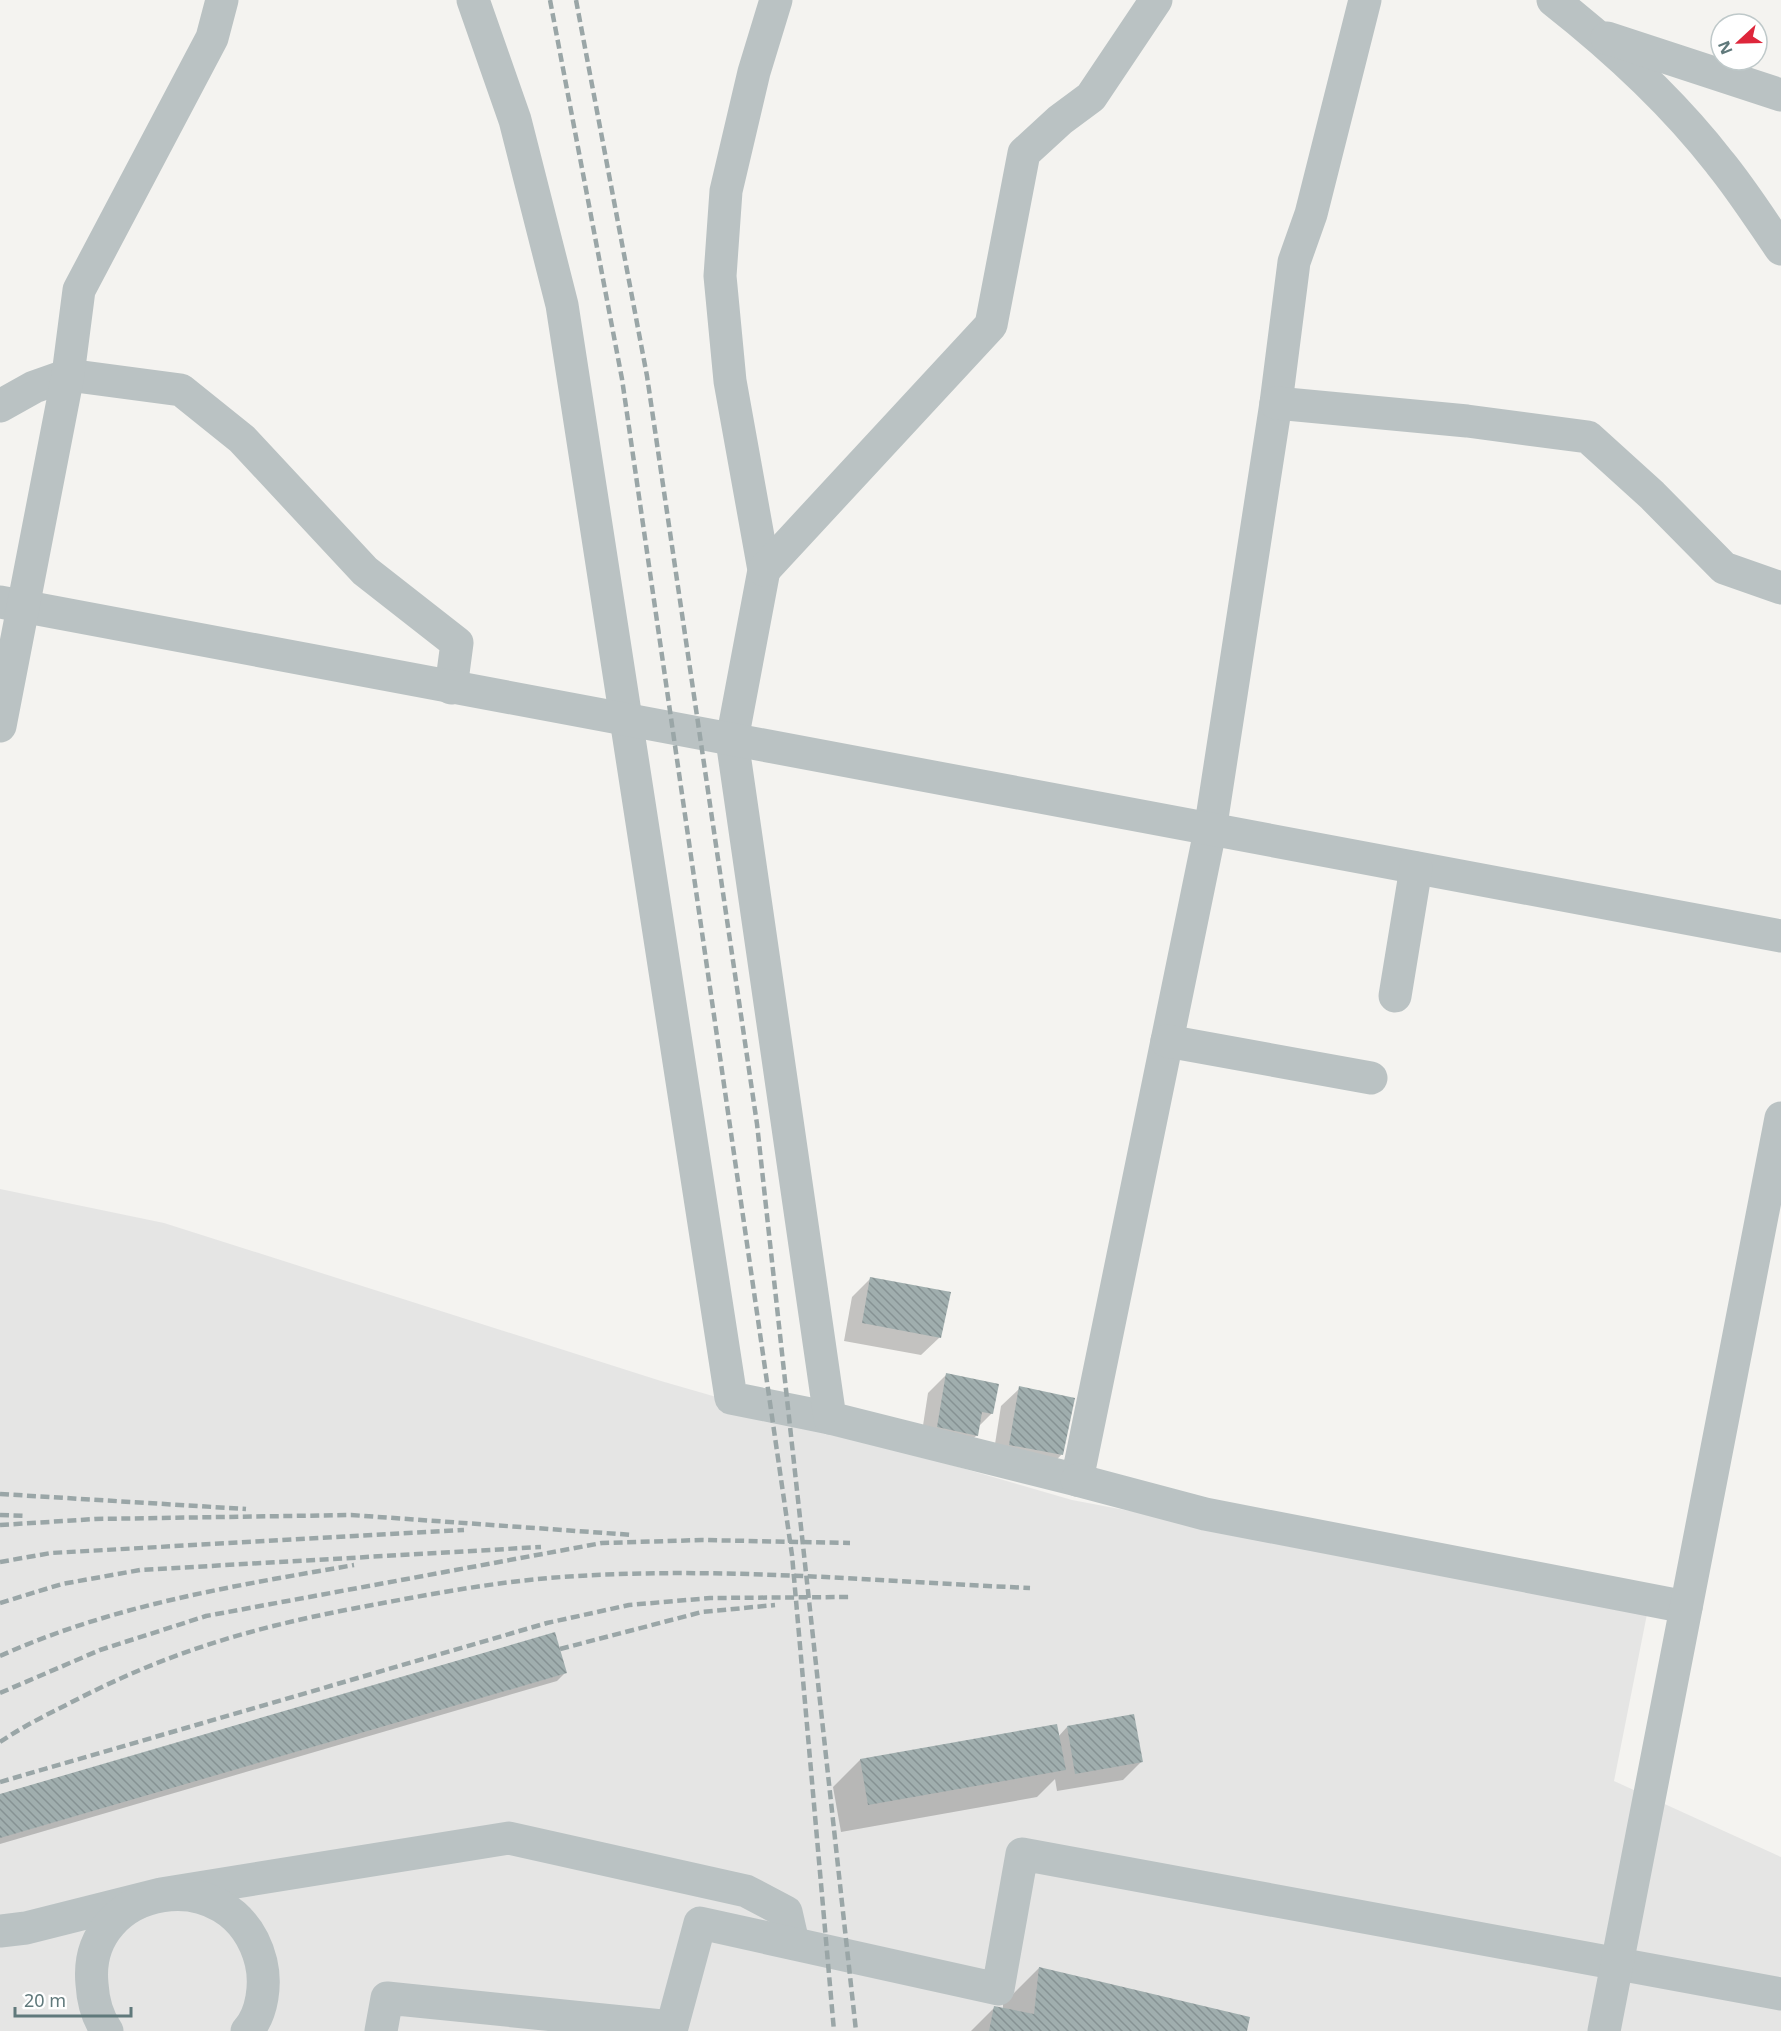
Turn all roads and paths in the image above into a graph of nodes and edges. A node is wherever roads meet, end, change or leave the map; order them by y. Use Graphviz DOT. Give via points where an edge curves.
graph roads {
  1 [pos="222,0"];
  2 [pos="473,0"];
  3 [pos="776,0"];
  4 [pos="1156,0"];
  5 [pos="1365,0"];
  6 [pos="1553,0"];
  7 [pos="1596,34"];
  8 [pos="1781,95"];
  9 [pos="1781,249"];
  10 [pos="68,375"];
  11 [pos="1276,403"];
  12 [pos="0,406"];
  13 [pos="764,570"];
  14 [pos="1781,588"];
  15 [pos="12,604"];
  16 [pos="452,688"];
  17 [pos="628,722"];
  18 [pos="0,726"];
  19 [pos="732,740"];
  20 [pos="1210,831"];
  21 [pos="1416,868"];
  22 [pos="1781,936"];
  23 [pos="1395,996"];
  24 [pos="1167,1041"];
  25 [pos="1371,1078"];
  26 [pos="1781,1118"];
  27 [pos="830,1418"];
  28 [pos="1077,1480"];
  29 [pos="1686,1607"];
  30 [pos="161,1894"];
  31 [pos="0,1931"];
  32 [pos="793,1943"];
  33 [pos="1617,1964"];
  34 [pos="1781,1994"];
  35 [pos="107,2031"];
  36 [pos="247,2031"];
  37 [pos="381,2031"];
  38 [pos="1604,2031"];
  1 -- 10 [label="street" via="212,38 79,290"];
  2 -- 17 [label="street" via="515,120 562,305"];
  3 -- 13 [label="street" via="754,72 726,191 720,276 730,381"];
  4 -- 13 [label="street" via="1091,97 1024,153 991,325"];
  5 -- 11 [label="street" via="1311,214 1293,262"];
  6 -- 7 [label="street"];
  7 -- 8 [label="street"];
  7 -- 9 [label="street" via="1664,98 1720,163"];
  10 -- 12 [label="street" via="34,387"];
  10 -- 15 [label="street"];
  10 -- 16 [label="street" via="181,390 242,439 365,571 457,643"];
  11 -- 14 [label="street" via="1588,437 1724,568"];
  11 -- 20 [label="street"];
  13 -- 19 [label="street"];
  15 -- 16 [label="street"];
  15 -- 18 [label="street"];
  16 -- 17 [label="street"];
  17 -- 19 [label="street"];
  17 -- 27 [label="street" via="731,1398"];
  19 -- 20 [label="street"];
  19 -- 27 [label="street"];
  20 -- 21 [label="street"];
  20 -- 24 [label="street"];
  21 -- 22 [label="street"];
  21 -- 23 [label="street"];
  24 -- 25 [label="street"];
  24 -- 28 [label="street"];
  26 -- 29 [label="street"];
  27 -- 28 [label="street"];
  28 -- 29 [label="street" via="1205,1514"];
  29 -- 33 [label="street"];
  30 -- 31 [label="street"];
  30 -- 32 [label="street" via="509,1838 746,1891 786,1912"];
  30 -- 35 [label="street" via="134,1905 112,1923 97,1947 91,1974 93,2003"];
  30 -- 36 [label="street" via="190,1894 217,1903 240,1920 256,1944 264,1972 262,2001"];
  32 -- 33 [label="street" via="998,1989 1022,1854"];
  32 -- 37 [label="street" via="700,1923 672,2027 387,1998"];
  33 -- 34 [label="street"];
  33 -- 38 [label="street"];
}
